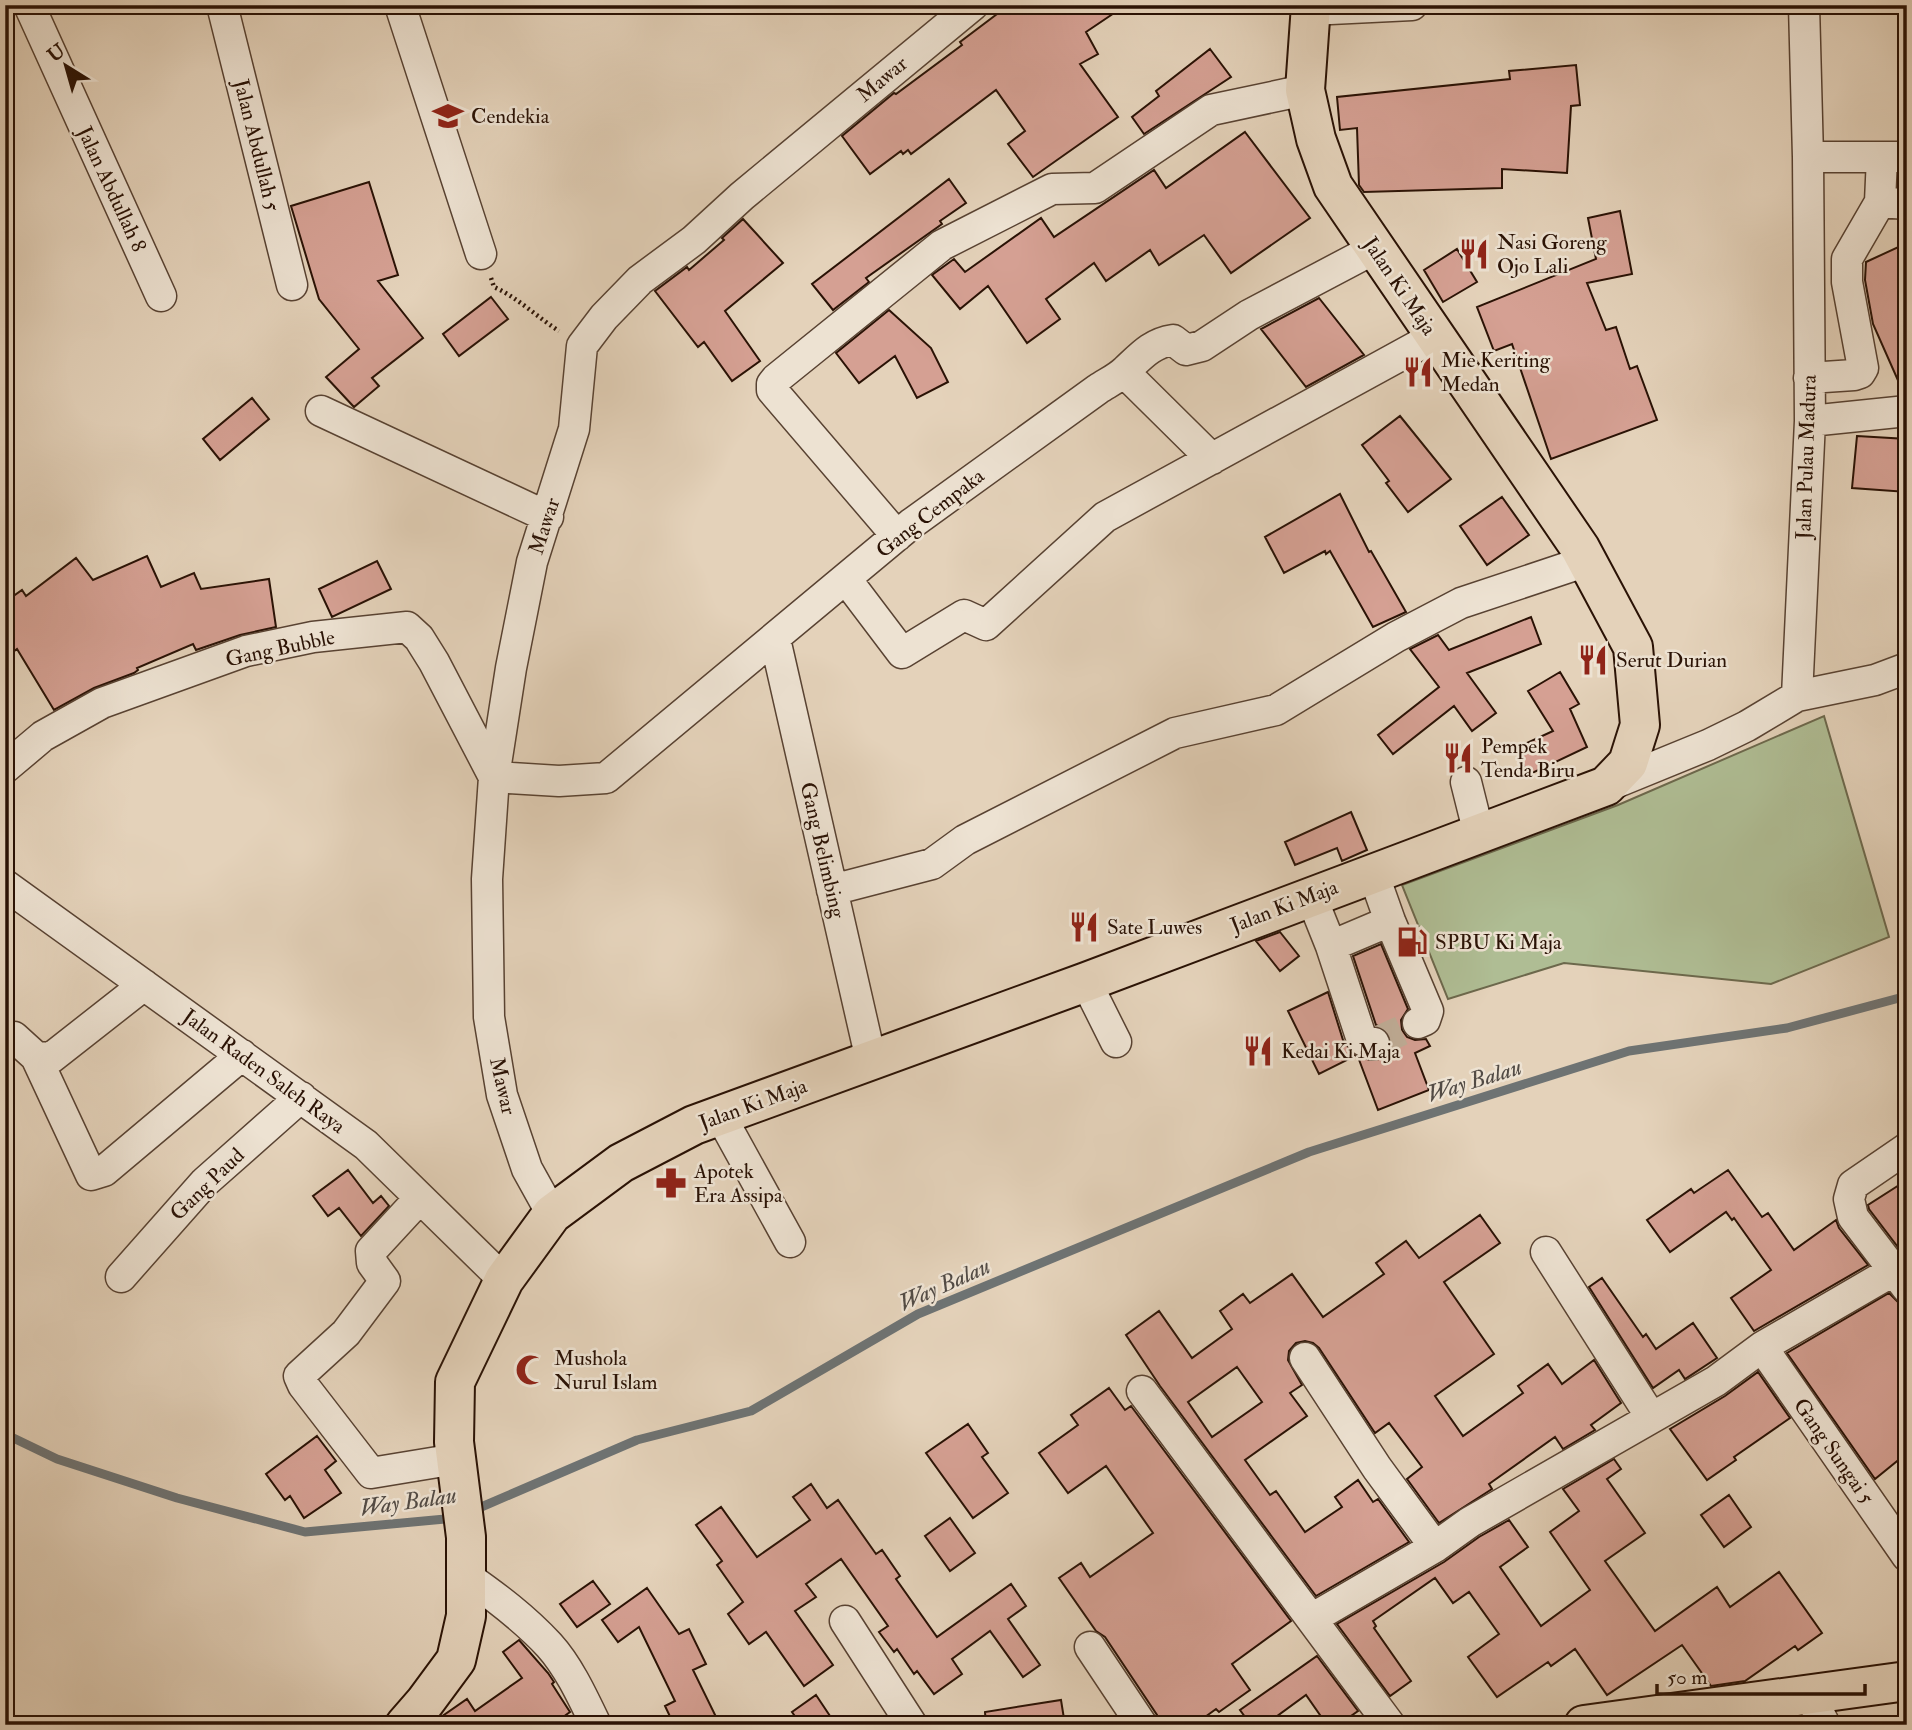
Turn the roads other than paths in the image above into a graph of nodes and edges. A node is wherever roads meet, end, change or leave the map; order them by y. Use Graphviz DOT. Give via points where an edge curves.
graph roads {
  1 [pos="29,5"];
  2 [pos="222,5"];
  3 [pos="400,5"];
  4 [pos="1412,5"];
  5 [pos="1804,5"];
  6 [pos="1311,8"];
  7 [pos="955,10"];
  8 [pos="1305,90"];
  9 [pos="1808,157"];
  10 [pos="1895,157"];
  11 [pos="1893,203"];
  12 [pos="1374,249"];
  13 [pos="481,254"];
  14 [pos="292,285"];
  15 [pos="161,296"];
  16 [pos="1434,337"];
  17 [pos="1124,372"];
  18 [pos="1809,378"];
  19 [pos="321,411"];
  20 [pos="1907,411"];
  21 [pos="1810,421"];
  22 [pos="1212,458"];
  23 [pos="548,517"];
  24 [pos="897,536"];
  25 [pos="1587,561"];
  26 [pos="846,579"];
  27 [pos="775,639"];
  28 [pos="1907,668"];
  29 [pos="1797,696"];
  30 [pos="5,768"];
  31 [pos="494,777"];
  32 [pos="1466,782"];
  33 [pos="1606,786"];
  34 [pos="1479,834"];
  35 [pos="1373,873"];
  36 [pos="832,890"];
  37 [pos="8,892"];
  38 [pos="1311,896"];
  39 [pos="1390,921"];
  40 [pos="1331,946"];
  41 [pos="1086,982"];
  42 [pos="144,985"];
  43 [pos="1418,1023"];
  44 [pos="5,1039"];
  45 [pos="1116,1042"];
  46 [pos="1374,1043"];
  47 [pos="242,1055"];
  48 [pos="36,1057"];
  49 [pos="871,1060"];
  50 [pos="300,1097"];
  51 [pos="720,1115"];
  52 [pos="1907,1149"];
  53 [pos="420,1198"];
  54 [pos="552,1214"];
  55 [pos="790,1242"];
  56 [pos="1546,1252"];
  57 [pos="121,1278"];
  58 [pos="504,1280"];
  59 [pos="1900,1280"];
  60 [pos="1762,1347"];
  61 [pos="1306,1358"];
  62 [pos="1142,1391"];
  63 [pos="1651,1417"];
  64 [pos="455,1451"];
  65 [pos="1435,1547"];
  66 [pos="1907,1556"];
  67 [pos="466,1576"];
  68 [pos="1312,1618"];
  69 [pos="845,1621"];
  70 [pos="1090,1647"];
  71 [pos="1907,1681"];
  72 [pos="1817,1710"];
  73 [pos="1680,1719"];
  74 [pos="405,1725"];
  75 [pos="596,1725"];
  76 [pos="912,1725"];
  77 [pos="1142,1725"];
  78 [pos="1391,1725"];
  79 [pos="1584,1725"];
  1 -- 15 [label="street, Jalan Abdullah 8"];
  2 -- 14 [label="street, Jalan Abdullah 5"];
  3 -- 13 [label="street"];
  4 -- 6 [label="street"];
  5 -- 9 [label="street, Jalan Pulau Madura"];
  6 -- 8 [label="main road, Jalan Ki Maja"];
  7 -- 23 [label="street, Mawar" via="694,240 640,280 604,317 582,346 573,429"];
  8 -- 12 [label="main road, Jalan Ki Maja" via="1333,186"];
  8 -- 24 [label="street" via="1211,110 1095,188 1052,189 942,244 776,379 772,390"];
  9 -- 10 [label="street"];
  9 -- 18 [label="street, Jalan Pulau Madura"];
  10 -- 11 [label="street"];
  11 -- 18 [label="street" via="1847,259 1863,368 1854,375"];
  12 -- 16 [label="main road, Jalan Ki Maja"];
  12 -- 17 [label="street, Gang Cempaka" via="1249,315 1202,346 1186,350 1173,340 1160,342"];
  16 -- 22 [label="street"];
  16 -- 25 [label="main road, Jalan Ki Maja"];
  17 -- 22 [label="street"];
  17 -- 24 [label="street, Gang Cempaka"];
  18 -- 21 [label="street, Jalan Pulau Madura"];
  19 -- 23 [label="street"];
  20 -- 21 [label="street"];
  21 -- 29 [label="street, Jalan Pulau Madura"];
  22 -- 26 [label="street" via="1105,517 986,625 964,615 902,653"];
  23 -- 31 [label="street, Mawar" via="531,562"];
  24 -- 26 [label="street, Gang Cempaka"];
  25 -- 33 [label="main road, Jalan Ki Maja" via="1633,647 1640,725 1628,763"];
  25 -- 36 [label="street" via="1461,603 1276,710 1175,733 965,840 932,863"];
  26 -- 27 [label="street, Gang Cempaka"];
  27 -- 31 [label="street, Gang Cempaka" via="606,778 559,782"];
  27 -- 36 [label="street, Gang Belimbing"];
  28 -- 29 [label="street" via="1875,680"];
  29 -- 33 [label="street" via="1707,745"];
  30 -- 31 [label="street, Gang Bubble" via="43,736 103,703 246,651 407,627 434,662"];
  31 -- 54 [label="street, Mawar" via="487,879 489,1017 502,1095 527,1169"];
  32 -- 34 [label="street"];
  33 -- 34 [label="main road, Jalan Ki Maja"];
  34 -- 35 [label="main road, Jalan Ki Maja"];
  35 -- 38 [label="main road, Jalan Ki Maja"];
  35 -- 39 [label="street"];
  36 -- 49 [label="street, Gang Belimbing"];
  37 -- 42 [label="street, Jalan Raden Saleh Raya"];
  38 -- 40 [label="street"];
  38 -- 41 [label="main road, Jalan Ki Maja"];
  39 -- 40 [label="street"];
  39 -- 43 [label="street" via="1428,1011"];
  40 -- 46 [label="street" via="1360,1034 1364,1041"];
  41 -- 45 [label="street"];
  41 -- 49 [label="main road, Jalan Ki Maja"];
  42 -- 47 [label="street, Jalan Raden Saleh Raya"];
  42 -- 48 [label="street" via="51,1058"];
  44 -- 48 [label="street" via="14,1037"];
  47 -- 48 [label="street" via="104,1171 91,1175"];
  47 -- 50 [label="street, Jalan Raden Saleh Raya"];
  49 -- 51 [label="main road, Jalan Ki Maja"];
  50 -- 53 [label="street, Jalan Raden Saleh Raya" via="366,1145"];
  50 -- 57 [label="street, Gang Paud" via="205,1182"];
  51 -- 54 [label="main road, Jalan Ki Maja" via="621,1163"];
  51 -- 55 [label="street"];
  52 -- 59 [label="street" via="1853,1185 1849,1199 1853,1217"];
  53 -- 58 [label="street, Jalan Raden Saleh Raya"];
  53 -- 64 [label="street" via="371,1251 372,1264 385,1281 346,1333 299,1376 371,1473"];
  54 -- 58 [label="main road, Jalan Ki Maja"];
  56 -- 63 [label="street"];
  58 -- 64 [label="main road, Jalan Ki Maja" via="455,1382"];
  59 -- 60 [label="street"];
  60 -- 63 [label="street" via="1716,1381"];
  60 -- 66 [label="street, Gang Sungai 5"];
  61 -- 65 [label="street"];
  62 -- 68 [label="street"];
  63 -- 65 [label="street" via="1469,1522"];
  64 -- 67 [label="main road, Jalan Ki Maja"];
  65 -- 68 [label="street"];
  67 -- 74 [label="main road, Jalan Ki Maja" via="466,1616 456,1660"];
  67 -- 75 [label="street" via="512,1608 551,1647"];
  68 -- 78 [label="street"];
  69 -- 76 [label="street"];
  70 -- 77 [label="street"];
  71 -- 72 [label="main road" via="1874,1684"];
  72 -- 73 [label="main road"];
  73 -- 79 [label="main road"];
}
